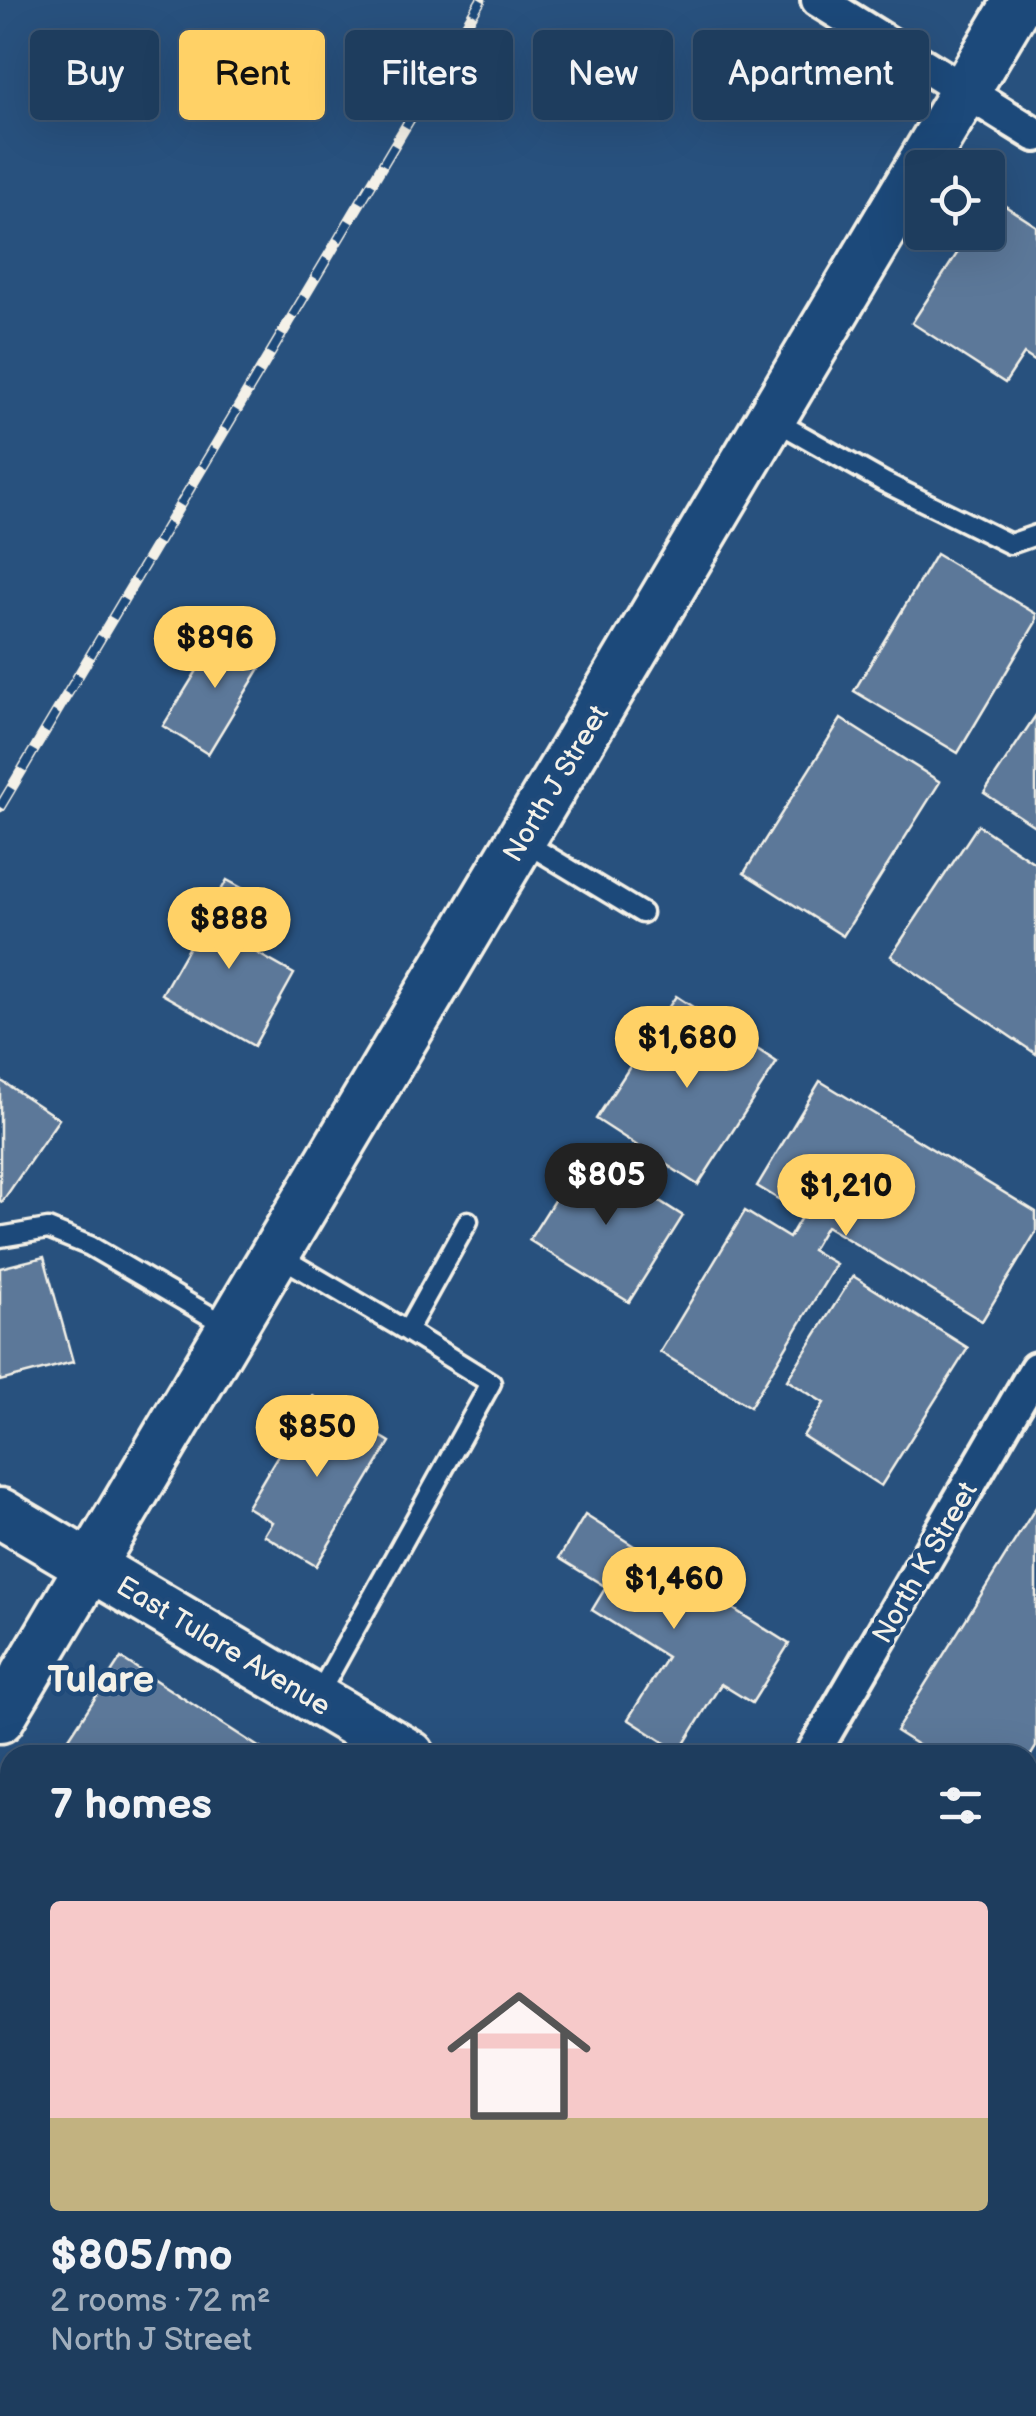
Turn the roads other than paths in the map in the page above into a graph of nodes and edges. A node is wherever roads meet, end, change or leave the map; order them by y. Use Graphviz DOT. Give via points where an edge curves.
graph roads {
  1 [pos="818,0"];
  2 [pos="1020,0"];
  3 [pos="966,91"];
  4 [pos="1036,135"];
  5 [pos="771,418"];
  6 [pos="1036,535"];
  7 [pos="520,840"];
  8 [pos="642,914"];
  9 [pos="468,1221"];
  10 [pos="0,1237"];
  11 [pos="275,1254"];
  12 [pos="231,1329"];
  13 [pos="407,1331"];
  14 [pos="1036,1369"];
  15 [pos="0,1513"];
  16 [pos="90,1565"];
  17 [pos="316,1699"];
  18 [pos="0,1718"];
  19 [pos="388,1745"];
  20 [pos="818,1745"];
  1 -- 3 [label="street"];
  2 -- 3 [label="main road, North J Street"];
  3 -- 4 [label="street"];
  3 -- 5 [label="main road, North J Street"];
  5 -- 6 [label="lane" via="1010,544"];
  5 -- 7 [label="main road, North J Street"];
  7 -- 8 [label="lane"];
  7 -- 11 [label="main road, North J Street"];
  9 -- 13 [label="lane"];
  10 -- 12 [label="lane" via="48,1229 90,1246"];
  11 -- 12 [label="main road, North J Street"];
  11 -- 13 [label="lane"];
  12 -- 16 [label="main road, North J Street"];
  13 -- 17 [label="lane" via="491,1383"];
  14 -- 20 [label="street, North K Street"];
  15 -- 16 [label="main road, East Tulare Avenue"];
  16 -- 17 [label="main road, East Tulare Avenue"];
  16 -- 18 [label="main road, North J Street"];
  17 -- 19 [label="main road, East Tulare Avenue"];
}
